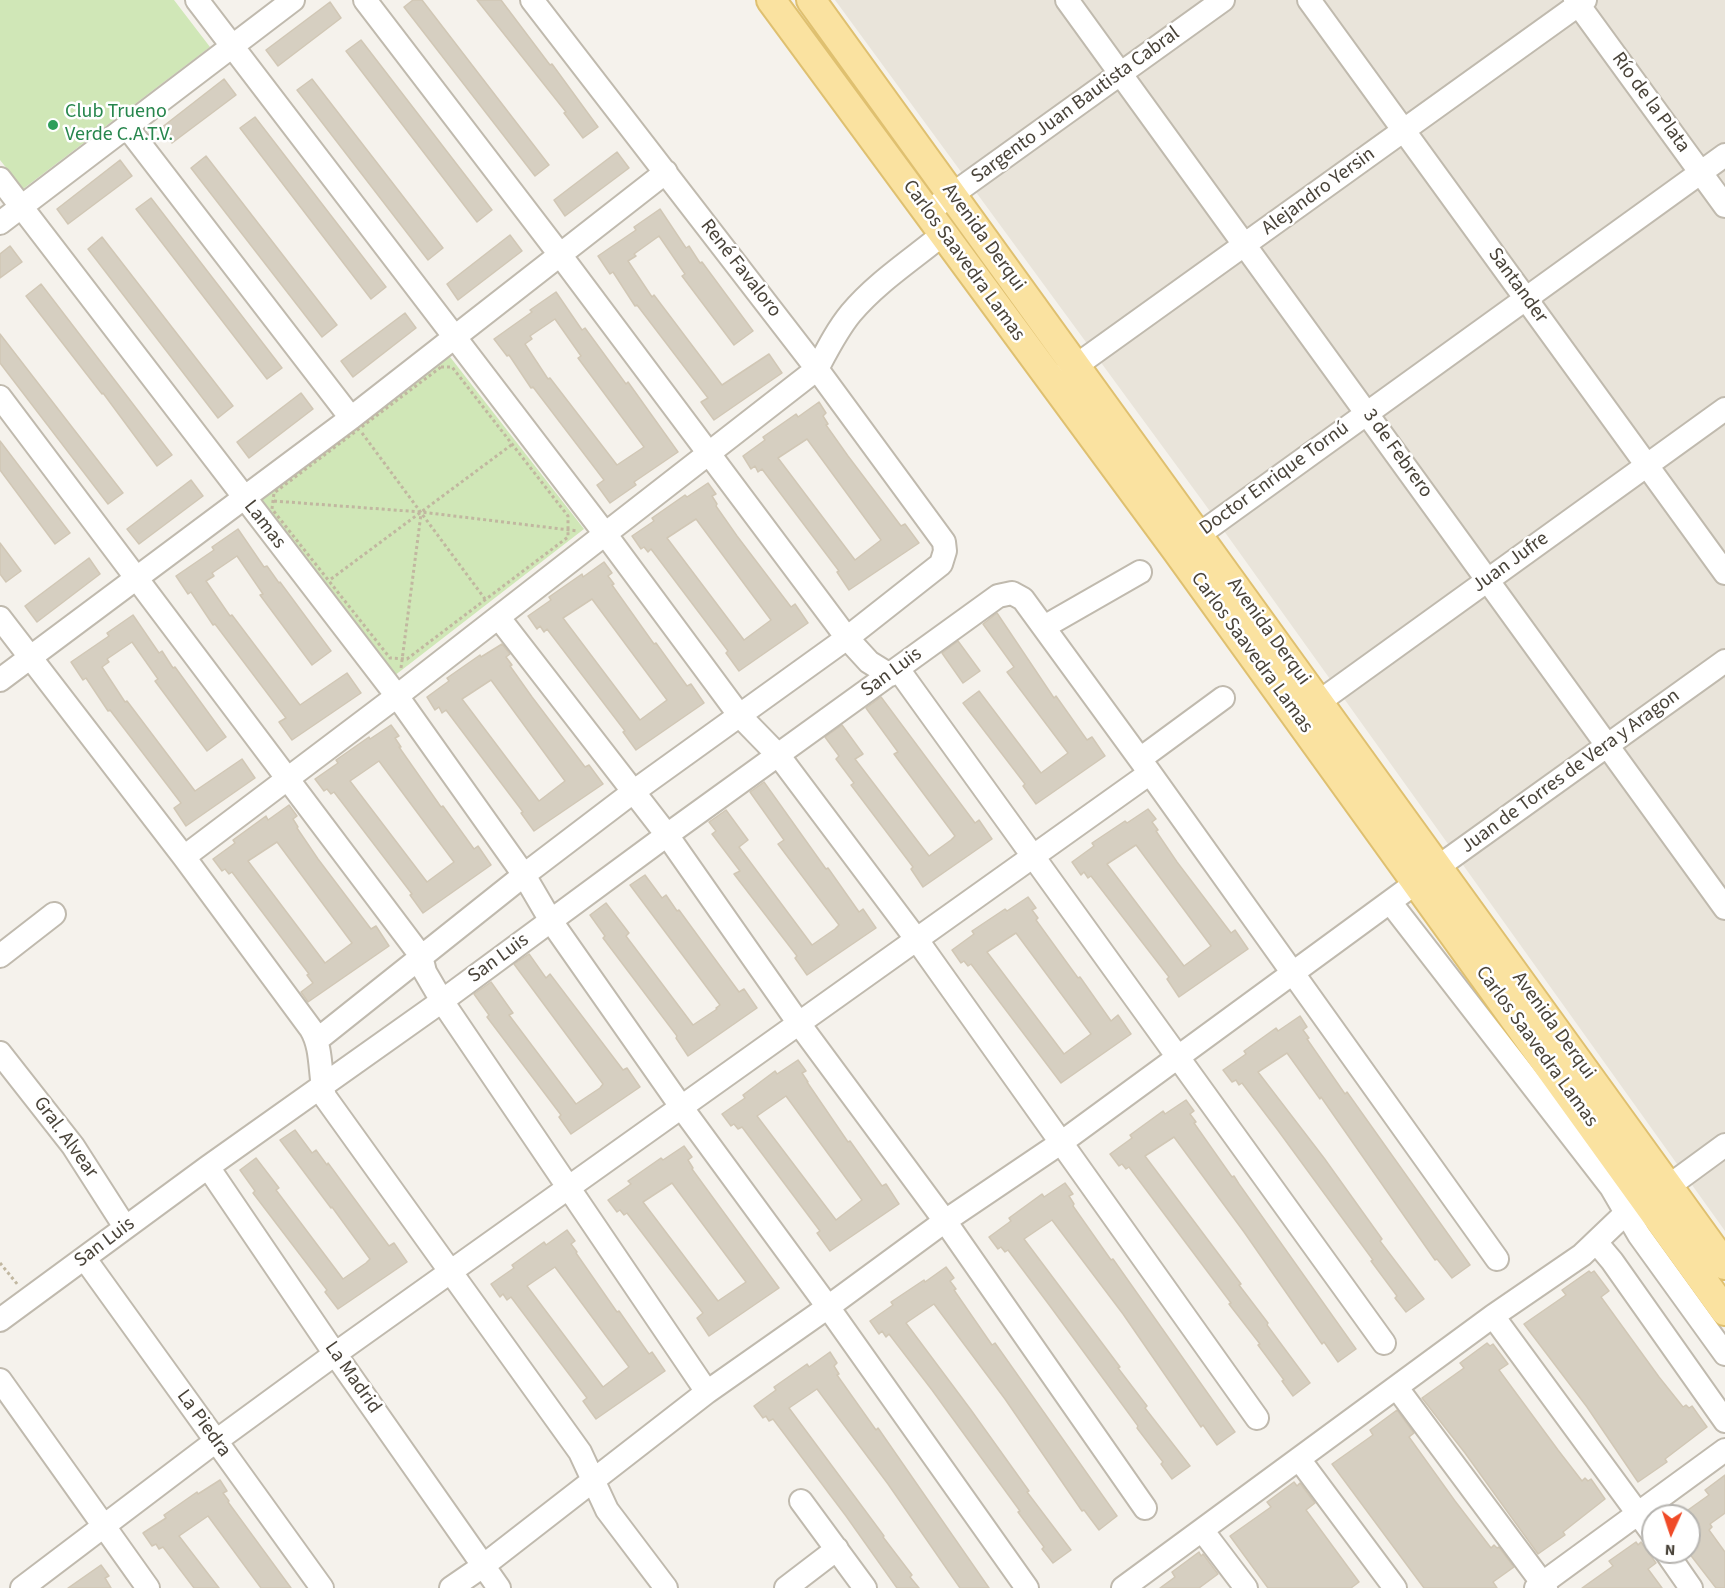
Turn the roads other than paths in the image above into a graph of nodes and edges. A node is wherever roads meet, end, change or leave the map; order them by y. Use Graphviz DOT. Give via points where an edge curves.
graph roads {
  1 [pos="197,0"];
  2 [pos="293,0"];
  3 [pos="365,0"];
  4 [pos="532,0"];
  5 [pos="1067,0"];
  6 [pos="1223,0"];
  7 [pos="1309,0"];
  8 [pos="813,1"];
  9 [pos="1580,2"];
  10 [pos="779,11"];
  11 [pos="233,47"];
  12 [pos="1120,74"];
  13 [pos="127,127"];
  14 [pos="1404,130"];
  15 [pos="1725,155"];
  16 [pos="666,172"];
  17 [pos="1701,173"];
  18 [pos="0,179"];
  19 [pos="952,195"];
  20 [pos="1725,206"];
  21 [pos="21,207"];
  22 [pos="0,223"];
  23 [pos="936,223"];
  24 [pos="1245,245"];
  25 [pos="561,256"];
  26 [pos="1526,299"];
  27 [pos="454,338"];
  28 [pos="1076,366"];
  29 [pos="817,369"];
  30 [pos="1052,383"];
  31 [pos="0,397"];
  32 [pos="1725,410"];
  33 [pos="1367,413"];
  34 [pos="355,423"];
  35 [pos="710,454"];
  36 [pos="1647,465"];
  37 [pos="243,499"];
  38 [pos="606,535"];
  39 [pos="1187,543"];
  40 [pos="1140,572"];
  41 [pos="1725,573"];
  42 [pos="136,580"];
  43 [pos="1488,580"];
  44 [pos="492,609"];
  45 [pos="0,618"];
  46 [pos="1044,627"];
  47 [pos="847,638"];
  48 [pos="29,657"];
  49 [pos="1725,661"];
  50 [pos="894,672"];
  51 [pos="0,680"];
  52 [pos="397,696"];
  53 [pos="1222,698"];
  54 [pos="1308,710"];
  55 [pos="740,716"];
  56 [pos="1608,745"];
  57 [pos="779,756"];
  58 [pos="1145,766"];
  59 [pos="289,778"];
  60 [pos="633,792"];
  61 [pos="667,835"];
  62 [pos="184,857"];
  63 [pos="1034,858"];
  64 [pos="524,875"];
  65 [pos="1428,875"];
  66 [pos="1390,902"];
  67 [pos="1725,908"];
  68 [pos="54,914"];
  69 [pos="551,921"];
  70 [pos="917,940"];
  71 [pos="0,956"];
  72 [pos="421,957"];
  73 [pos="1292,974"];
  74 [pos="442,1001"];
  75 [pos="800,1025"];
  76 [pos="318,1040"];
  77 [pos="0,1053"];
  78 [pos="1178,1058"];
  79 [pos="322,1086"];
  80 [pos="682,1108"];
  81 [pos="1062,1142"];
  82 [pos="1725,1145"];
  83 [pos="208,1167"];
  84 [pos="1669,1186"];
  85 [pos="569,1189"];
  86 [pos="1626,1213"];
  87 [pos="945,1221"];
  88 [pos="125,1227"];
  89 [pos="1596,1242"];
  90 [pos="85,1259"];
  91 [pos="1497,1259"];
  92 [pos="1725,1265"];
  93 [pos="451,1273"];
  94 [pos="828,1307"];
  95 [pos="1725,1311"];
  96 [pos="1493,1316"];
  97 [pos="0,1320"];
  98 [pos="1384,1343"];
  99 [pos="335,1354"];
  100 [pos="1725,1354"];
  101 [pos="0,1380"];
  102 [pos="1397,1388"];
  103 [pos="707,1392"];
  104 [pos="1257,1418"];
  105 [pos="1725,1421"];
  106 [pos="216,1441"];
  107 [pos="1725,1450"];
  108 [pos="1299,1459"];
  109 [pos="593,1480"];
  110 [pos="801,1501"];
  111 [pos="1145,1508"];
  112 [pos="1639,1514"];
  113 [pos="1641,1517"];
  114 [pos="104,1528"];
  115 [pos="1202,1530"];
  116 [pos="837,1549"];
  117 [pos="1674,1564"];
  118 [pos="483,1566"];
  119 [pos="1542,1587"];
  120 [pos="22,1588"];
  121 [pos="148,1588"];
  122 [pos="322,1588"];
  123 [pos="451,1588"];
  124 [pos="499,1588"];
  125 [pos="666,1588"];
  126 [pos="786,1588"];
  127 [pos="865,1588"];
  128 [pos="1027,1588"];
  129 [pos="1123,1588"];
  130 [pos="1245,1588"];
  131 [pos="1395,1588"];
  132 [pos="1691,1588"];
  1 -- 11 [label="street"];
  2 -- 11 [label="street"];
  3 -- 25 [label="street"];
  4 -- 16 [label="street, René Favaloro"];
  5 -- 12 [label="street, 3 de Febrero"];
  6 -- 12 [label="street, Sargento Juan Bautista Cabral"];
  7 -- 14 [label="street, Santander"];
  8 -- 10 [label="street"];
  8 -- 19 [label="main road, Avenida Derqui"];
  9 -- 14 [label="street, Alejandro Yersin"];
  9 -- 17 [label="street, Río de la Plata"];
  10 -- 23 [label="main road, Carlos Saavedra Lamas"];
  11 -- 13 [label="street"];
  11 -- 27 [label="street"];
  12 -- 19 [label="street, Sargento Juan Bautista Cabral"];
  12 -- 24 [label="street, 3 de Febrero"];
  13 -- 21 [label="street"];
  13 -- 34 [label="street"];
  14 -- 24 [label="street, Alejandro Yersin"];
  14 -- 26 [label="street, Santander"];
  15 -- 17 [label="street, Doctor Enrique Tornú"];
  16 -- 25 [label="street"];
  16 -- 29 [label="street, René Favaloro"];
  17 -- 20 [label="street, Río de la Plata"];
  17 -- 26 [label="street, Doctor Enrique Tornú"];
  18 -- 21 [label="street, Lamas"];
  19 -- 23 [label="street, Sargento Juan Bautista Cabral"];
  19 -- 28 [label="main road, Avenida Derqui"];
  21 -- 22 [label="street"];
  21 -- 37 [label="street, Lamas"];
  23 -- 29 [label="street, Sargento Juan Bautista Cabral" via="851,313"];
  23 -- 30 [label="main road, Carlos Saavedra Lamas"];
  24 -- 28 [label="street, Alejandro Yersin"];
  24 -- 33 [label="street, 3 de Febrero"];
  25 -- 27 [label="street"];
  25 -- 35 [label="street"];
  26 -- 33 [label="street, Doctor Enrique Tornú"];
  26 -- 36 [label="street, Santander"];
  27 -- 34 [label="street"];
  27 -- 38 [label="street" via="520,439"];
  28 -- 30 [label="street, Alejandro Yersin"];
  28 -- 39 [label="main road, Avenida Derqui"];
  29 -- 35 [label="street"];
  29 -- 47 [label="street, René Favaloro" via="944,542 941,564"];
  30 -- 39 [label="main road, Carlos Saavedra Lamas"];
  31 -- 42 [label="street"];
  32 -- 36 [label="street, Juan Jufre"];
  33 -- 39 [label="street, Doctor Enrique Tornú"];
  33 -- 43 [label="street, 3 de Febrero"];
  34 -- 37 [label="street"];
  35 -- 38 [label="street"];
  35 -- 47 [label="street"];
  36 -- 41 [label="street, Santander"];
  36 -- 43 [label="street, Juan Jufre"];
  37 -- 42 [label="street"];
  37 -- 52 [label="street, Lamas" via="322,586"];
  38 -- 44 [label="street"];
  38 -- 55 [label="street"];
  39 -- 54 [label="main road, Avenida Derqui"];
  40 -- 46 [label="street"];
  42 -- 48 [label="street"];
  42 -- 59 [label="street"];
  43 -- 54 [label="street, Juan Jufre"];
  43 -- 56 [label="street, 3 de Febrero"];
  44 -- 52 [label="street"];
  44 -- 60 [label="street"];
  45 -- 48 [label="street"];
  46 -- 50 [label="street, San Luis" via="1023,599 1012,593 998,597"];
  46 -- 58 [label="street"];
  47 -- 50 [label="street" via="869,662"];
  47 -- 55 [label="street"];
  48 -- 51 [label="street"];
  48 -- 62 [label="street"];
  49 -- 56 [label="street, Juan de Torres de Vera y Aragon"];
  50 -- 57 [label="street, San Luis"];
  50 -- 63 [label="street"];
  52 -- 59 [label="street"];
  52 -- 64 [label="street, Lamas"];
  53 -- 58 [label="street"];
  54 -- 65 [label="main road, Avenida Derqui"];
  55 -- 57 [label="street"];
  55 -- 60 [label="street"];
  56 -- 65 [label="street, Juan de Torres de Vera y Aragon"];
  56 -- 67 [label="street, 3 de Febrero"];
  57 -- 61 [label="street, San Luis"];
  57 -- 70 [label="street"];
  58 -- 63 [label="street"];
  58 -- 73 [label="street"];
  59 -- 62 [label="street"];
  59 -- 72 [label="street"];
  60 -- 61 [label="street"];
  60 -- 64 [label="street"];
  61 -- 69 [label="street, San Luis"];
  61 -- 75 [label="street"];
  62 -- 76 [label="street"];
  63 -- 70 [label="street"];
  63 -- 78 [label="street"];
  64 -- 69 [label="street, Lamas"];
  64 -- 72 [label="street"];
  65 -- 66 [label="street, Juan de Torres de Vera y Aragon"];
  65 -- 84 [label="main road, Avenida Derqui"];
  65 -- 95 [label="main road, Carlos Saavedra Lamas"];
  66 -- 73 [label="street, Juan de Torres de Vera y Aragon"];
  66 -- 86 [label="street" via="1611,1187"];
  68 -- 71 [label="street"];
  69 -- 74 [label="street, San Luis"];
  69 -- 80 [label="street, Lamas"];
  70 -- 75 [label="street"];
  70 -- 81 [label="street"];
  72 -- 74 [label="street"];
  72 -- 76 [label="street"];
  73 -- 78 [label="street, Juan de Torres de Vera y Aragon"];
  73 -- 91 [label="street"];
  74 -- 79 [label="street, San Luis"];
  74 -- 85 [label="street"];
  75 -- 80 [label="street"];
  75 -- 87 [label="street"];
  76 -- 79 [label="street"];
  77 -- 88 [label="street, Gral. Alvear" via="73,1146"];
  78 -- 81 [label="street, Juan de Torres de Vera y Aragon"];
  78 -- 98 [label="street"];
  79 -- 83 [label="street, San Luis"];
  79 -- 93 [label="street" via="325,1097"];
  80 -- 85 [label="street"];
  80 -- 94 [label="street, Lamas"];
  81 -- 87 [label="street, Juan de Torres de Vera y Aragon"];
  81 -- 104 [label="street"];
  82 -- 84 [label="street"];
  83 -- 88 [label="street, San Luis"];
  83 -- 99 [label="street, La Madrid"];
  84 -- 92 [label="main road, Avenida Derqui"];
  85 -- 93 [label="street"];
  85 -- 103 [label="street"];
  86 -- 89 [label="street"];
  86 -- 100 [label="street"];
  87 -- 94 [label="street, Juan de Torres de Vera y Aragon"];
  87 -- 111 [label="street"];
  88 -- 90 [label="street, San Luis"];
  89 -- 96 [label="street"];
  89 -- 105 [label="street"];
  90 -- 97 [label="street, San Luis"];
  90 -- 106 [label="street, La Piedra"];
  93 -- 99 [label="street"];
  93 -- 109 [label="street" via="579,1452"];
  94 -- 103 [label="street, Juan de Torres de Vera y Aragon"];
  94 -- 128 [label="street, Lamas"];
  96 -- 102 [label="street"];
  96 -- 112 [label="street"];
  99 -- 106 [label="street"];
  99 -- 118 [label="street, La Madrid"];
  101 -- 114 [label="street"];
  102 -- 108 [label="street"];
  102 -- 119 [label="street"];
  103 -- 109 [label="street, Juan de Torres de Vera y Aragon"];
  106 -- 114 [label="street"];
  106 -- 122 [label="street, La Piedra"];
  107 -- 112 [label="street"];
  108 -- 115 [label="street"];
  108 -- 131 [label="street"];
  109 -- 118 [label="street, Juan de Torres de Vera y Aragon"];
  109 -- 125 [label="street" via="619,1527"];
  110 -- 116 [label="street"];
  112 -- 113 [label="street"];
  112 -- 119 [label="street"];
  114 -- 120 [label="street"];
  114 -- 121 [label="street"];
  115 -- 129 [label="street"];
  115 -- 130 [label="street"];
  116 -- 126 [label="street"];
  116 -- 127 [label="street"];
  117 -- 132 [label="street"];
  118 -- 123 [label="street, Juan de Torres de Vera y Aragon"];
  118 -- 124 [label="street, La Madrid"];
}
